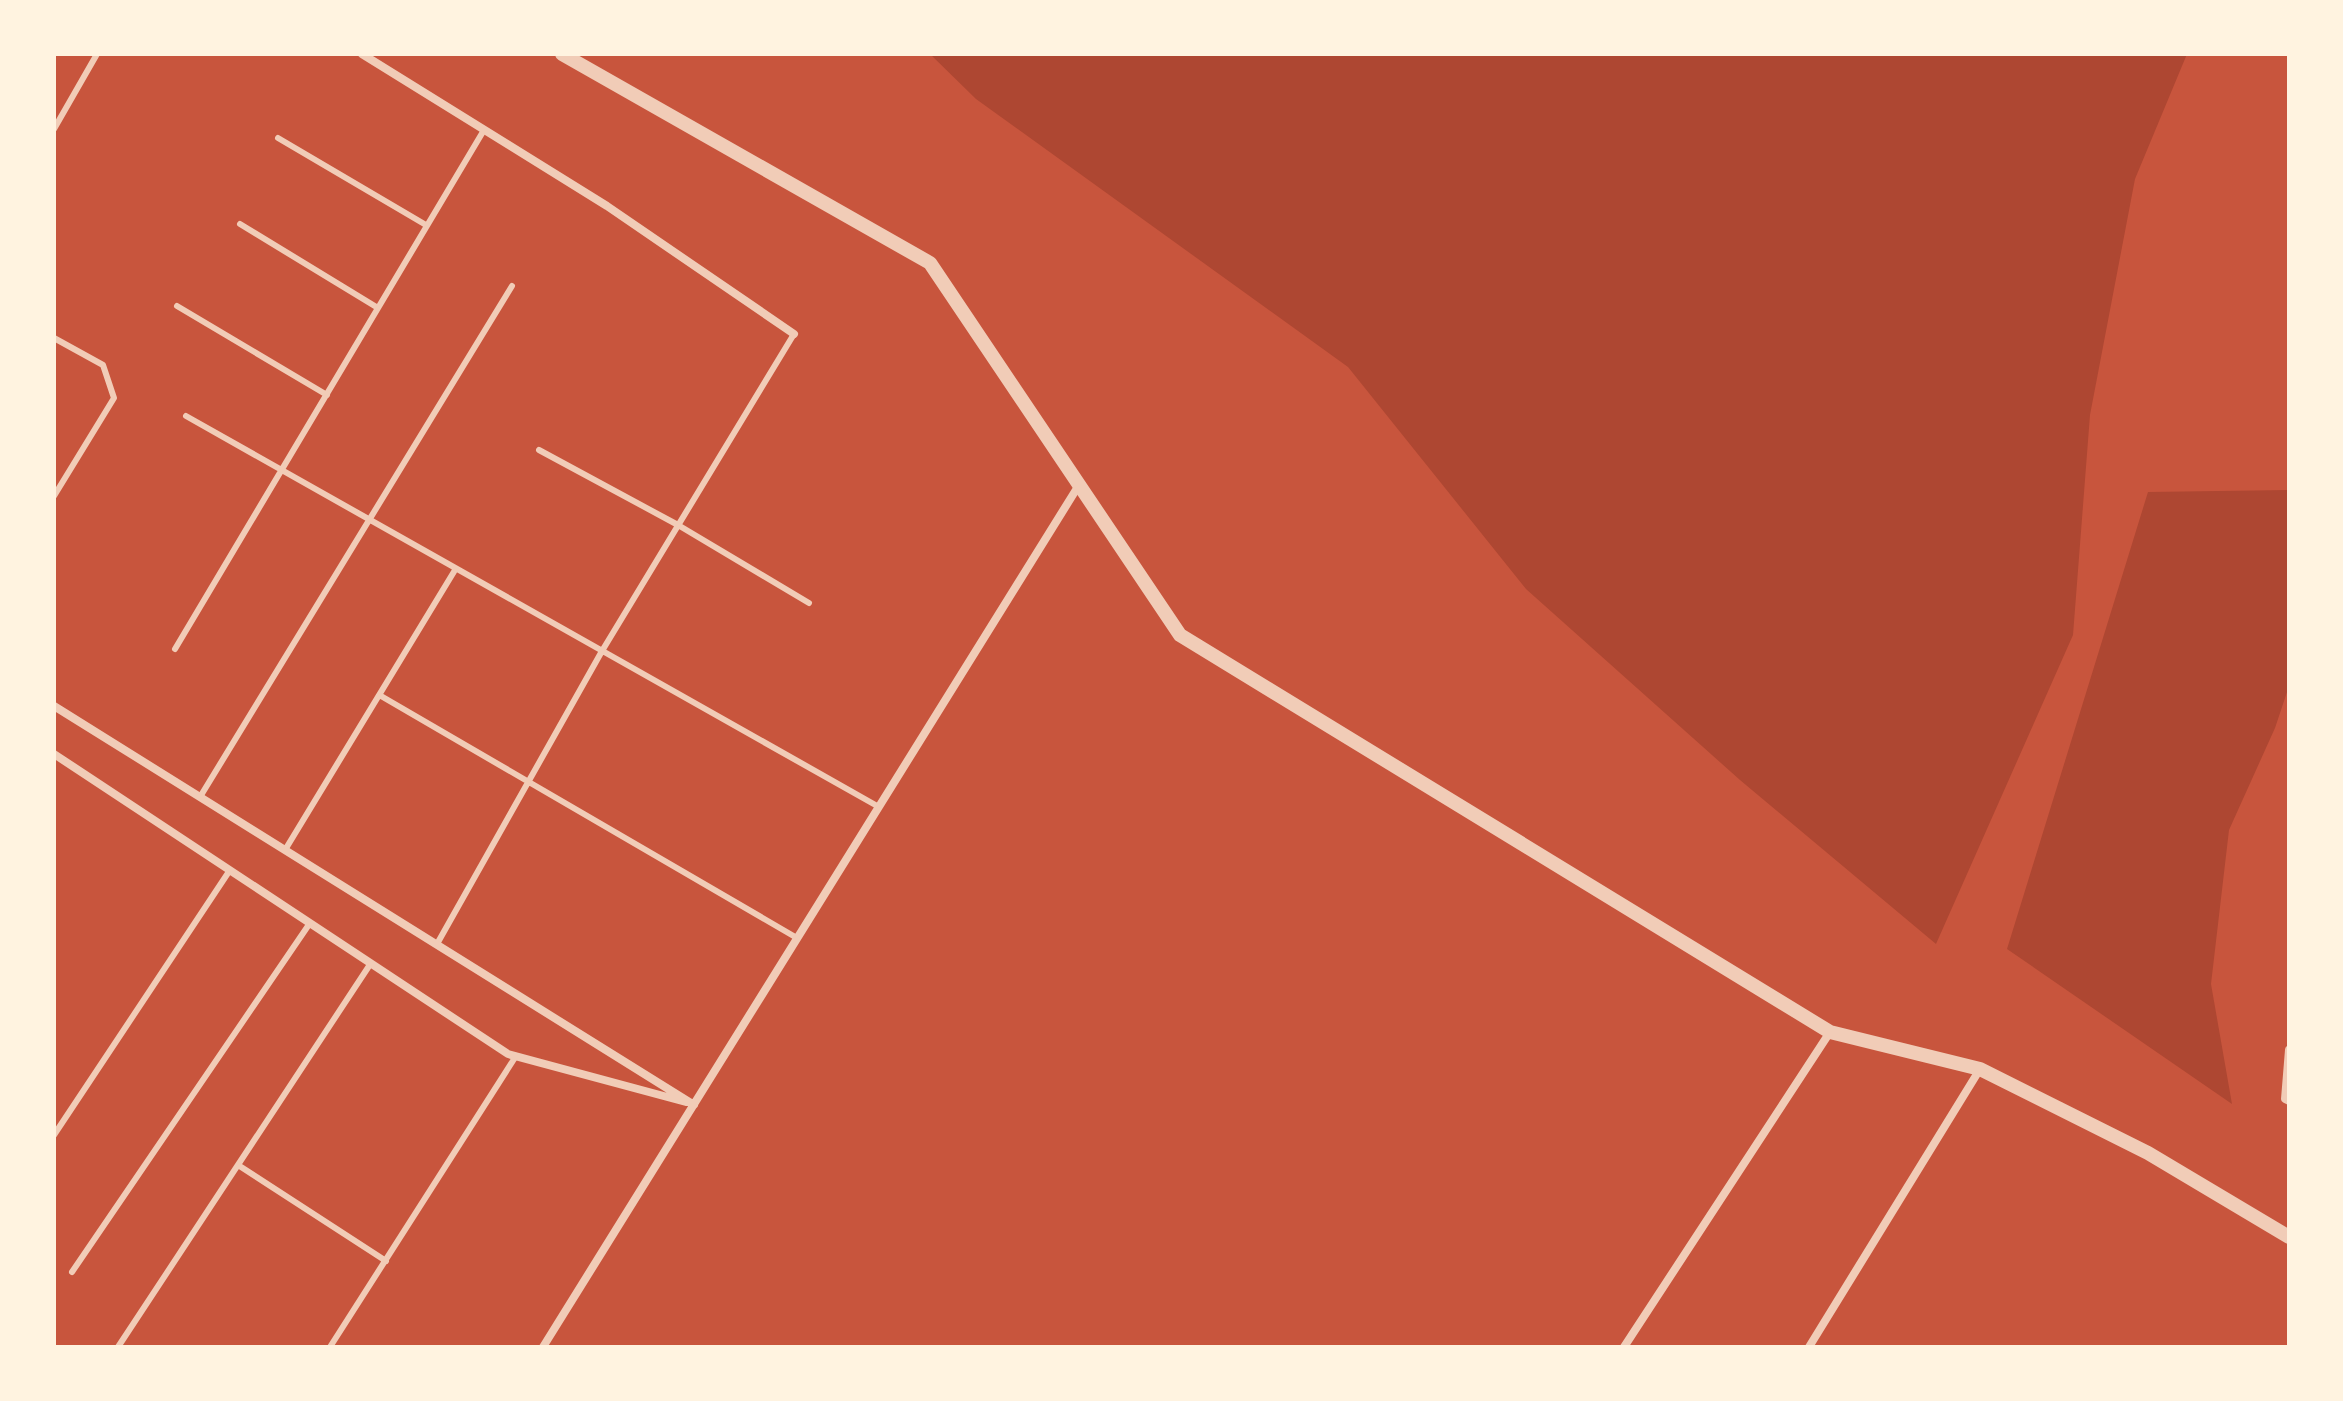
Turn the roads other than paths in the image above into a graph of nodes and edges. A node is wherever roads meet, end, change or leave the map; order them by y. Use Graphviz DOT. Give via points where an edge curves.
graph roads {
  1 [pos="97,54"];
  2 [pos="362,54"];
  3 [pos="562,54"];
  4 [pos="54,129"];
  5 [pos="484,130"];
  6 [pos="278,138"];
  7 [pos="240,224"];
  8 [pos="426,225"];
  9 [pos="512,286"];
  10 [pos="177,306"];
  11 [pos="378,308"];
  12 [pos="794,334"];
  13 [pos="54,338"];
  14 [pos="327,395"];
  15 [pos="186,416"];
  16 [pos="539,450"];
  17 [pos="283,471"];
  18 [pos="1079,485"];
  19 [pos="54,496"];
  20 [pos="371,521"];
  21 [pos="678,525"];
  22 [pos="455,570"];
  23 [pos="809,603"];
  24 [pos="175,649"];
  25 [pos="602,651"];
  26 [pos="381,696"];
  27 [pos="54,706"];
  28 [pos="54,754"];
  29 [pos="527,781"];
  30 [pos="200,797"];
  31 [pos="879,807"];
  32 [pos="285,850"];
  33 [pos="230,870"];
  34 [pos="310,923"];
  35 [pos="797,938"];
  36 [pos="437,944"];
  37 [pos="371,963"];
  38 [pos="1830,1032"];
  39 [pos="2289,1050"];
  40 [pos="516,1056"];
  41 [pos="1980,1069"];
  42 [pos="2289,1101"];
  43 [pos="694,1105"];
  44 [pos="54,1135"];
  45 [pos="238,1165"];
  46 [pos="2289,1237"];
  47 [pos="386,1261"];
  48 [pos="72,1272"];
  49 [pos="118,1347"];
  50 [pos="330,1347"];
  51 [pos="543,1347"];
  52 [pos="1624,1347"];
  53 [pos="1809,1347"];
  1 -- 4 [label="lane"];
  2 -- 5 [label="street"];
  3 -- 18 [label="street" via="930,263"];
  5 -- 8 [label="lane"];
  5 -- 12 [label="street" via="607,206"];
  6 -- 8 [label="lane"];
  7 -- 11 [label="lane"];
  8 -- 11 [label="lane"];
  9 -- 20 [label="lane"];
  10 -- 14 [label="lane"];
  11 -- 14 [label="lane"];
  12 -- 21 [label="lane"];
  13 -- 19 [label="lane" via="103,365 114,398"];
  14 -- 17 [label="lane"];
  15 -- 17 [label="lane"];
  16 -- 21 [label="lane"];
  17 -- 20 [label="lane"];
  17 -- 24 [label="lane"];
  18 -- 31 [label="street"];
  18 -- 38 [label="street" via="1180,635"];
  20 -- 22 [label="lane"];
  20 -- 30 [label="lane"];
  21 -- 23 [label="lane"];
  21 -- 25 [label="lane"];
  22 -- 25 [label="lane"];
  22 -- 26 [label="lane"];
  25 -- 29 [label="lane"];
  25 -- 31 [label="lane"];
  26 -- 29 [label="lane"];
  26 -- 32 [label="lane"];
  27 -- 30 [label="street"];
  28 -- 33 [label="street"];
  29 -- 35 [label="lane"];
  29 -- 36 [label="lane"];
  30 -- 32 [label="street"];
  31 -- 35 [label="street"];
  32 -- 36 [label="street"];
  33 -- 34 [label="street"];
  33 -- 44 [label="lane"];
  34 -- 37 [label="street"];
  34 -- 48 [label="lane"];
  35 -- 43 [label="street"];
  36 -- 43 [label="street"];
  37 -- 40 [label="street"];
  37 -- 45 [label="lane"];
  38 -- 41 [label="street"];
  38 -- 52 [label="street"];
  39 -- 42 [label="street"];
  40 -- 43 [label="street"];
  40 -- 47 [label="lane"];
  41 -- 46 [label="street" via="2148,1153"];
  41 -- 53 [label="street"];
  43 -- 51 [label="street"];
  45 -- 47 [label="lane"];
  45 -- 49 [label="lane"];
  47 -- 50 [label="lane"];
}
